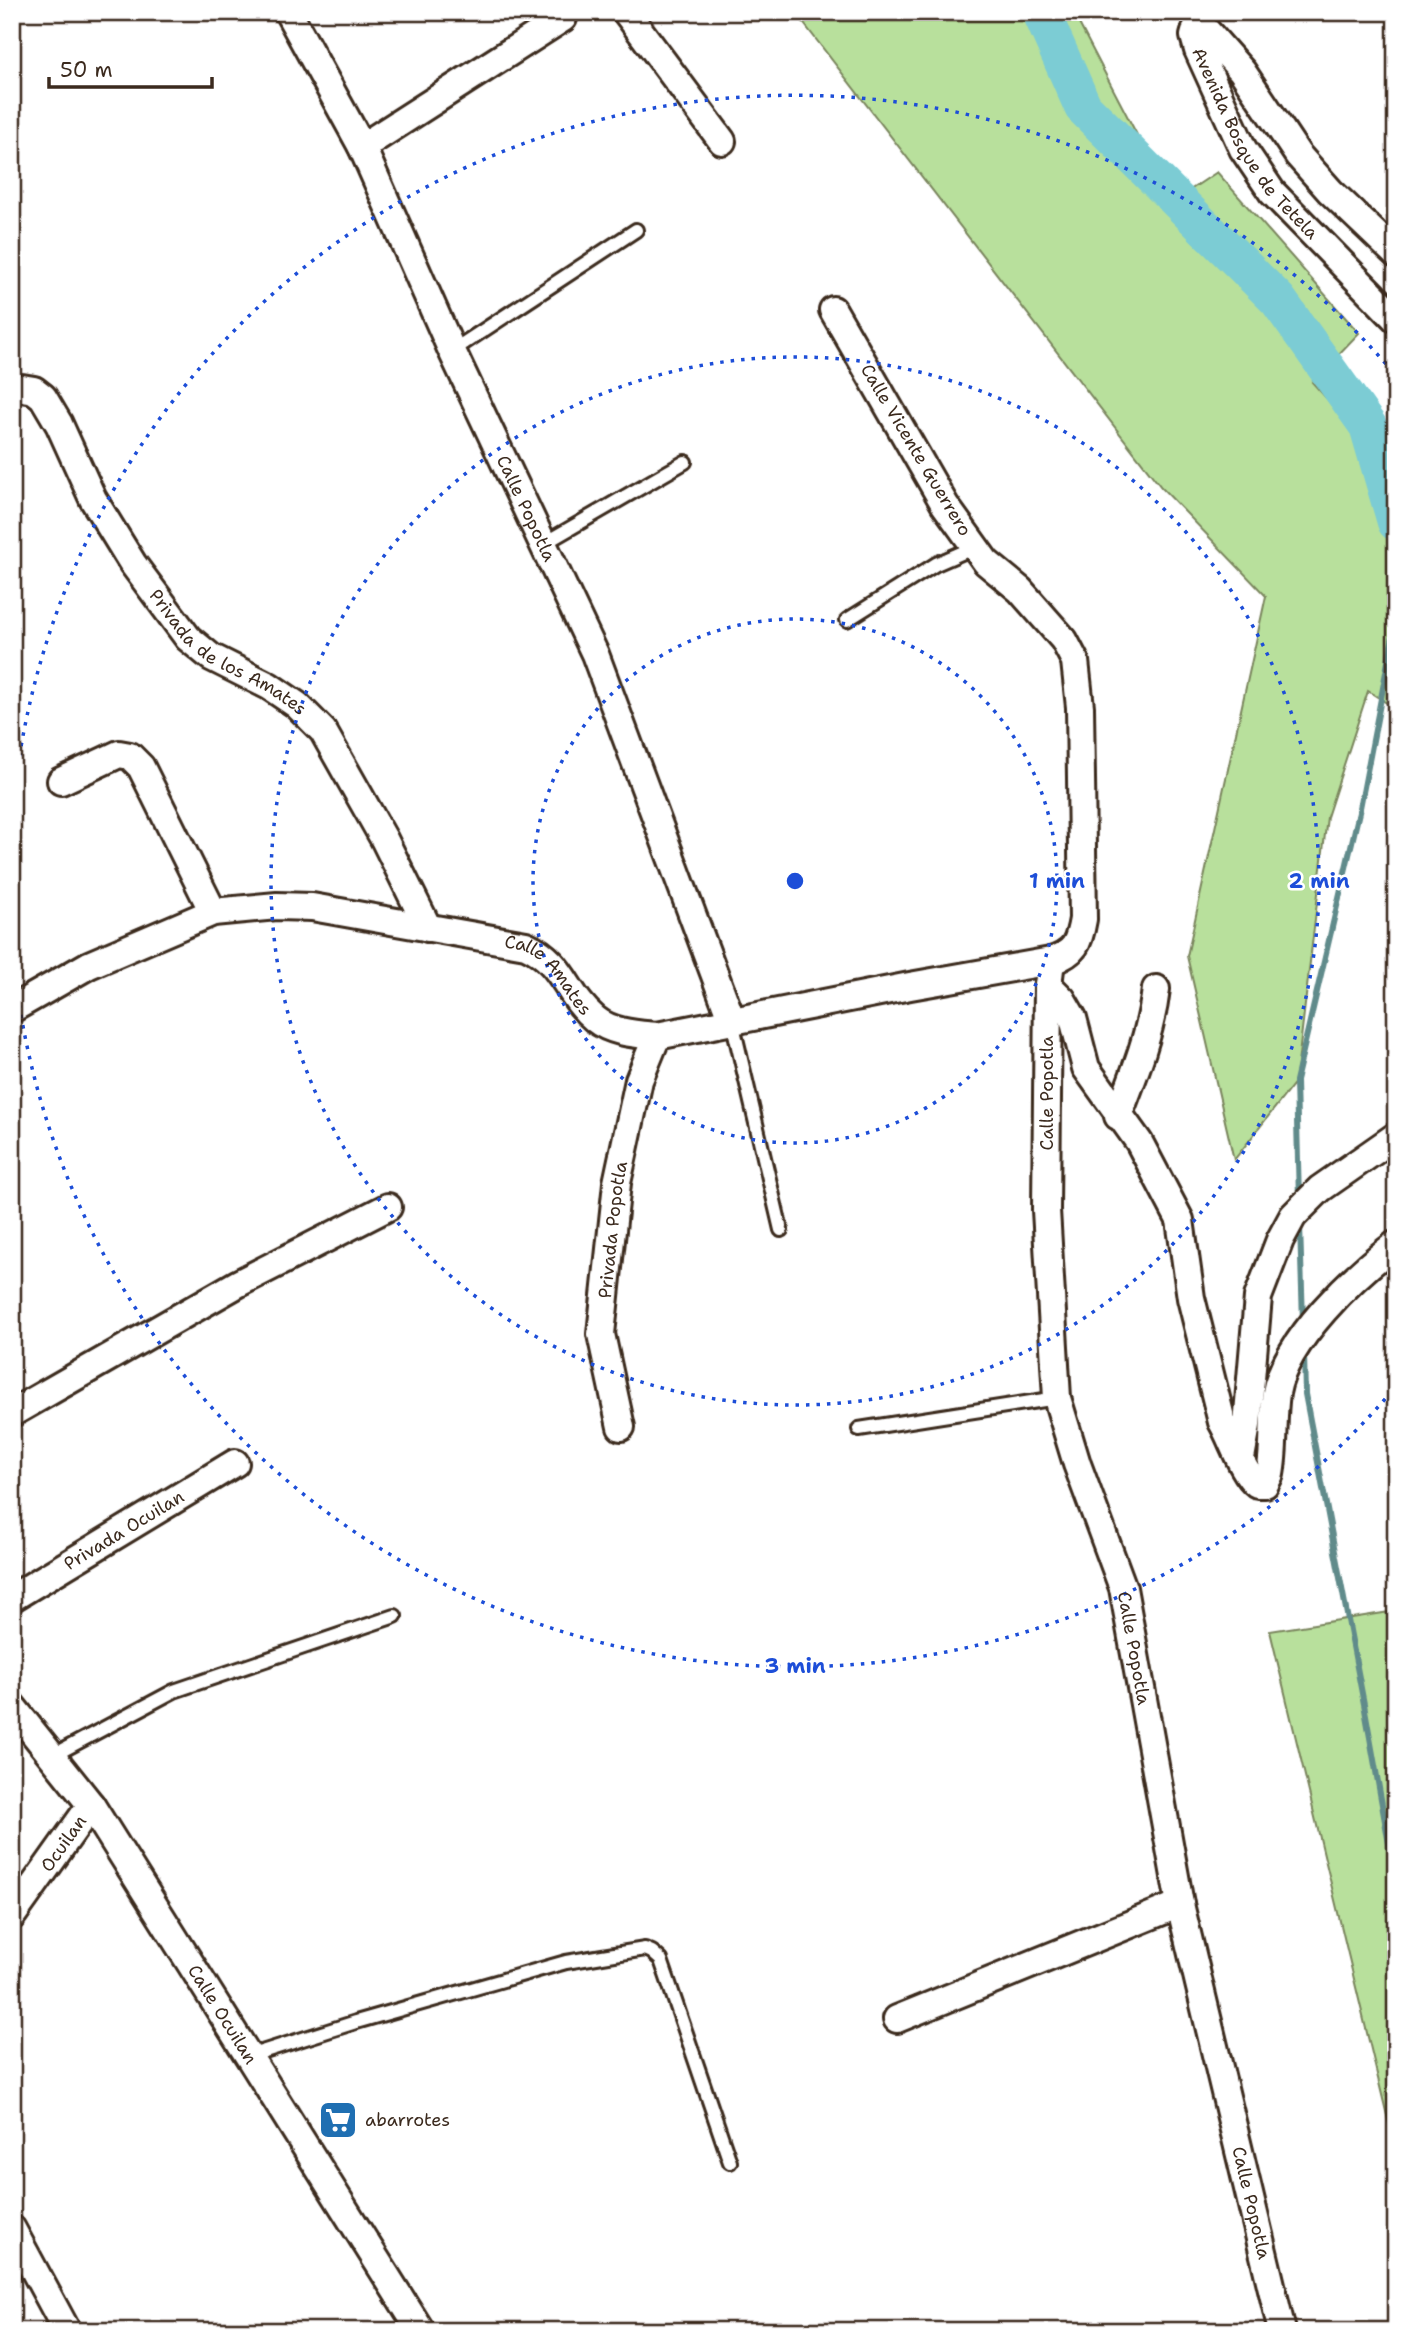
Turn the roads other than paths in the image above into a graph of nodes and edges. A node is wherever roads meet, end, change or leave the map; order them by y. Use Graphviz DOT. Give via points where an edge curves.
graph roads {
  1 [pos="288,12"];
  2 [pos="626,12"];
  3 [pos="564,18"];
  4 [pos="722,141"];
  5 [pos="362,147"];
  6 [pos="636,230"];
  7 [pos="1396,254"];
  8 [pos="833,310"];
  9 [pos="1396,319"];
  10 [pos="452,351"];
  11 [pos="22,388"];
  12 [pos="685,462"];
  13 [pos="543,544"];
  14 [pos="975,547"];
  15 [pos="848,620"];
  16 [pos="61,781"];
  17 [pos="213,912"];
  18 [pos="428,928"];
  19 [pos="1080,936"];
  20 [pos="1049,973"];
  21 [pos="1156,989"];
  22 [pos="12,1009"];
  23 [pos="732,1021"];
  24 [pos="657,1036"];
  25 [pos="1118,1116"];
  26 [pos="1396,1136"];
  27 [pos="387,1207"];
  28 [pos="781,1230"];
  29 [pos="1396,1244"];
  30 [pos="1057,1398"];
  31 [pos="12,1413"];
  32 [pos="621,1427"];
  33 [pos="859,1429"];
  34 [pos="1241,1458"];
  35 [pos="235,1463"];
  36 [pos="12,1598"];
  37 [pos="395,1616"];
  38 [pos="12,1706"];
  39 [pos="52,1756"];
  40 [pos="91,1805"];
  41 [pos="1180,1904"];
  42 [pos="12,1916"];
  43 [pos="897,2019"];
  44 [pos="249,2056"];
  45 [pos="730,2162"];
  46 [pos="12,2229"];
  47 [pos="67,2331"];
  48 [pos="421,2331"];
  49 [pos="1282,2331"];
  1 -- 5 [label="street, Calle Popotla"];
  2 -- 4 [label="street"];
  3 -- 5 [label="street"];
  5 -- 10 [label="street, Calle Popotla"];
  6 -- 10 [label="lane"];
  7 -- 9 [label="street, Avenida Bosque de Tetela" via="1298,155 1216,39 1204,28 1196,29 1198,50 1243,149 1272,192"];
  8 -- 14 [label="street, Calle Vicente Guerrero" via="945,505"];
  10 -- 13 [label="street, Calle Popotla"];
  11 -- 18 [label="street, Privada de los Amates" via="43,397 93,499 133,564 188,638 211,657 297,705 323,730"];
  12 -- 13 [label="lane"];
  13 -- 23 [label="street, Calle Popotla" via="595,654"];
  14 -- 15 [label="lane" via="936,564"];
  14 -- 19 [label="street, Calle Vicente Guerrero" via="1064,640 1075,661 1080,707"];
  16 -- 17 [label="street" via="119,754 130,756 141,767"];
  17 -- 18 [label="street, Calle Amates" via="277,905 312,907"];
  17 -- 22 [label="street, Calle Amates" via="89,965"];
  18 -- 24 [label="street, Calle Amates" via="534,948 555,964 568,988 596,1020 626,1032"];
  19 -- 20 [label="street, Calle Amates" via="1072,951"];
  20 -- 23 [label="street, Calle Amates" via="910,986"];
  20 -- 25 [label="street" via="1073,1018 1086,1068"];
  20 -- 30 [label="street, Calle Popotla" via="1046,1210"];
  21 -- 25 [label="street" via="1138,1066"];
  23 -- 24 [label="street, Calle Amates"];
  23 -- 28 [label="lane"];
  24 -- 32 [label="street, Privada Popotla" via="639,1080 619,1170 601,1334"];
  25 -- 34 [label="street" via="1139,1142 1180,1220 1191,1297 1222,1422"];
  26 -- 34 [label="street" via="1320,1189 1293,1216 1280,1240 1258,1297"];
  27 -- 31 [label="street" via="239,1283"];
  29 -- 34 [label="street" via="1332,1301 1296,1347 1276,1394 1273,1458 1267,1481 1252,1481"];
  30 -- 33 [label="lane"];
  30 -- 41 [label="street, Calle Popotla" via="1123,1588"];
  35 -- 36 [label="street, Privada Ocuilan"];
  37 -- 39 [label="lane" via="174,1691"];
  38 -- 39 [label="street, Calle Ocuilan"];
  39 -- 40 [label="street, Calle Ocuilan"];
  40 -- 42 [label="street, Ocuilan"];
  40 -- 44 [label="street, Calle Ocuilan"];
  41 -- 43 [label="street"];
  41 -- 49 [label="street, Calle Popotla"];
  44 -- 45 [label="lane" via="566,1962 645,1949 661,1960"];
  44 -- 48 [label="street, Calle Ocuilan"];
  46 -- 47 [label="street"];
}
